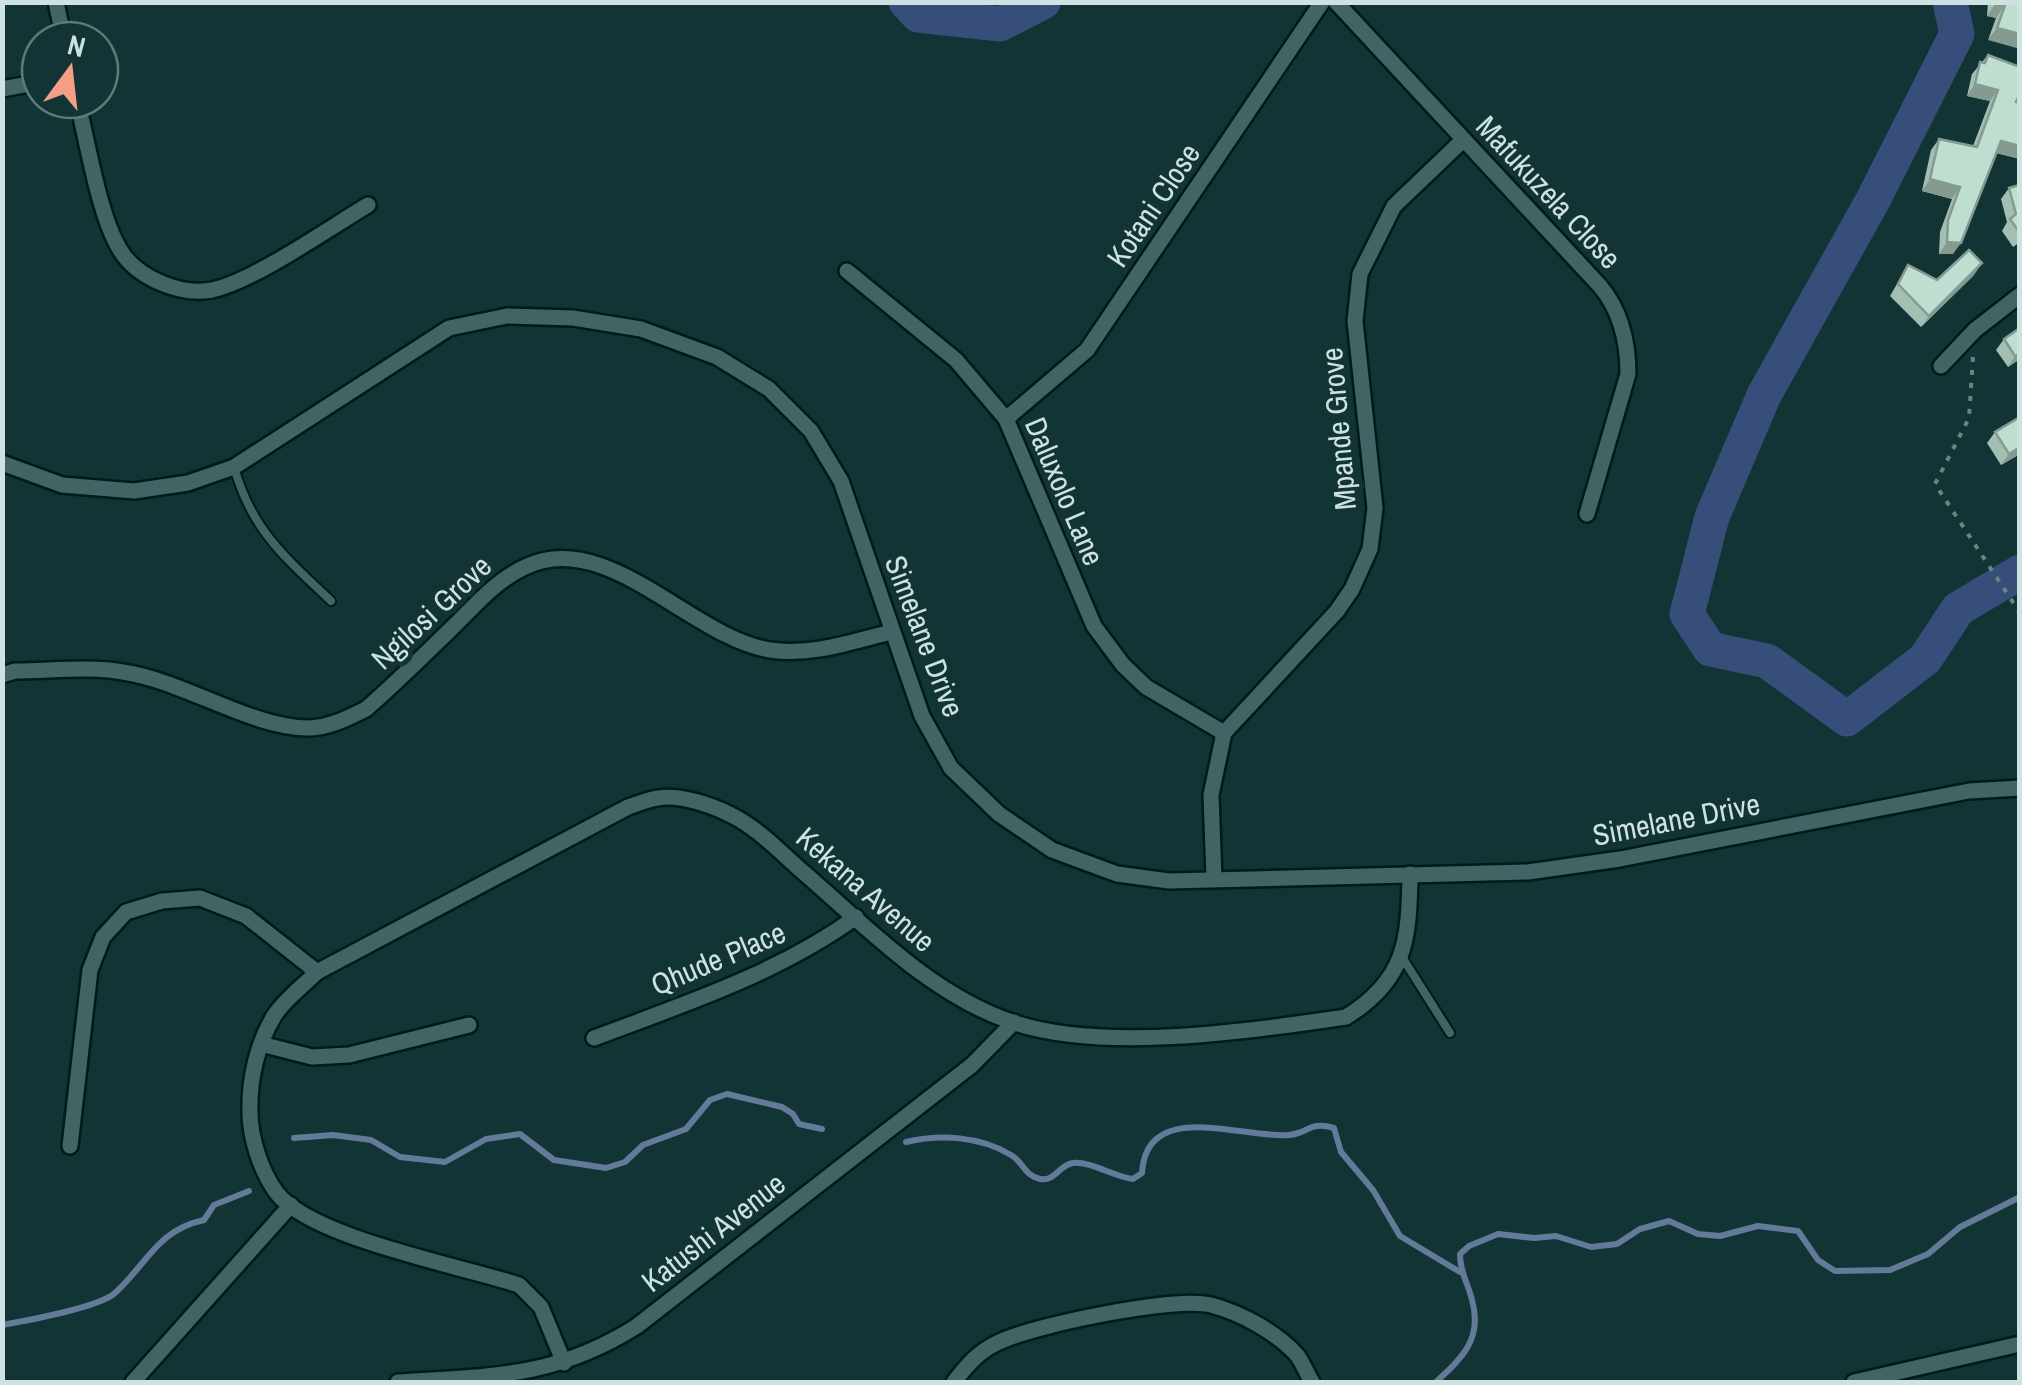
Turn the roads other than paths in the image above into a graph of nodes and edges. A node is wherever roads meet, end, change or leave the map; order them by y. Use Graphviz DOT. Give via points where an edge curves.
graph roads {
  1 [pos="1322,2"];
  2 [pos="1336,2"];
  3 [pos="82,120"];
  4 [pos="1463,140"];
  5 [pos="368,206"];
  6 [pos="848,271"];
  7 [pos="2020,295"];
  8 [pos="1942,366"];
  9 [pos="1006,419"];
  10 [pos="2,463"];
  11 [pos="234,467"];
  12 [pos="1587,514"];
  13 [pos="331,601"];
  14 [pos="890,632"];
  15 [pos="2,675"];
  16 [pos="1224,733"];
  17 [pos="2020,788"];
  18 [pos="1410,874"];
  19 [pos="1214,878"];
  20 [pos="856,917"];
  21 [pos="1402,958"];
  22 [pos="317,972"];
  23 [pos="1014,1022"];
  24 [pos="469,1026"];
  25 [pos="1450,1033"];
  26 [pos="594,1038"];
  27 [pos="261,1044"];
  28 [pos="70,1146"];
  29 [pos="291,1206"];
  30 [pos="2020,1344"];
  31 [pos="564,1364"];
  32 [pos="471,1380"];
  33 [pos="133,1382"];
  34 [pos="398,1382"];
  35 [pos="954,1382"];
  36 [pos="1312,1382"];
  37 [pos="1854,1382"];
  1 -- 9 [label="street, Kotani Close" via="1087,350"];
  2 -- 4 [label="street, Mafukuzela Close"];
  3 -- 5 [label="street" via="118,248 136,270 182,289 212,290 254,273"];
  4 -- 12 [label="street, Mafukuzela Close" via="1600,286 1618,314 1628,374"];
  4 -- 16 [label="street, Mpande Grove" via="1394,206 1360,274 1356,322 1375,508 1370,549 1338,611"];
  6 -- 9 [label="street, Daluxolo Lane" via="956,360"];
  7 -- 8 [label="street"];
  9 -- 16 [label="street, Daluxolo Lane" via="1094,626 1146,686"];
  10 -- 11 [label="street, Simelane Drive" via="62,485 134,491"];
  11 -- 13 [label="lane" via="254,519"];
  11 -- 14 [label="street, Simelane Drive" via="449,328 507,316 641,330 717,357 769,389 810,431 841,480"];
  14 -- 15 [label="street, Ngilosi Grove" via="819,650 770,650 726,636 614,570 568,558 530,564 500,582 366,708 312,728 280,726 121,671"];
  14 -- 19 [label="street, Simelane Drive" via="922,716 951,768 999,814 1052,850 1118,874"];
  16 -- 19 [label="street" via="1210,795"];
  17 -- 18 [label="street, Simelane Drive" via="1969,790 1620,860 1528,872"];
  18 -- 19 [label="street, Simelane Drive"];
  18 -- 21 [label="street, Kekana Avenue"];
  20 -- 22 [label="street, Kekana Avenue" via="732,815 660,797 628,807"];
  20 -- 23 [label="street, Kekana Avenue" via="927,977"];
  20 -- 26 [label="street, Qhude Place" via="774,968"];
  21 -- 23 [label="street, Kekana Avenue" via="1368,1004 1346,1017 1165,1035 1091,1035"];
  21 -- 25 [label="lane"];
  22 -- 27 [label="street, Kekana Avenue" via="275,1014"];
  22 -- 28 [label="street" via="246,916 200,898 126,912 103,937 90,970"];
  23 -- 31 [label="street, Katushi Avenue" via="972,1064 637,1326"];
  24 -- 27 [label="street" via="349,1056 312,1058"];
  27 -- 29 [label="street, Kekana Avenue" via="249,1089 250,1122 261,1163"];
  29 -- 31 [label="street, Kekana Avenue" via="368,1240 519,1285 542,1307"];
  29 -- 33 [label="street"];
  30 -- 37 [label="street"];
  31 -- 32 [label="street, Katushi Avenue"];
  32 -- 34 [label="street, Katushi Avenue"];
  35 -- 36 [label="street" via="998,1342 1176,1302 1242,1315 1298,1356"];
}
